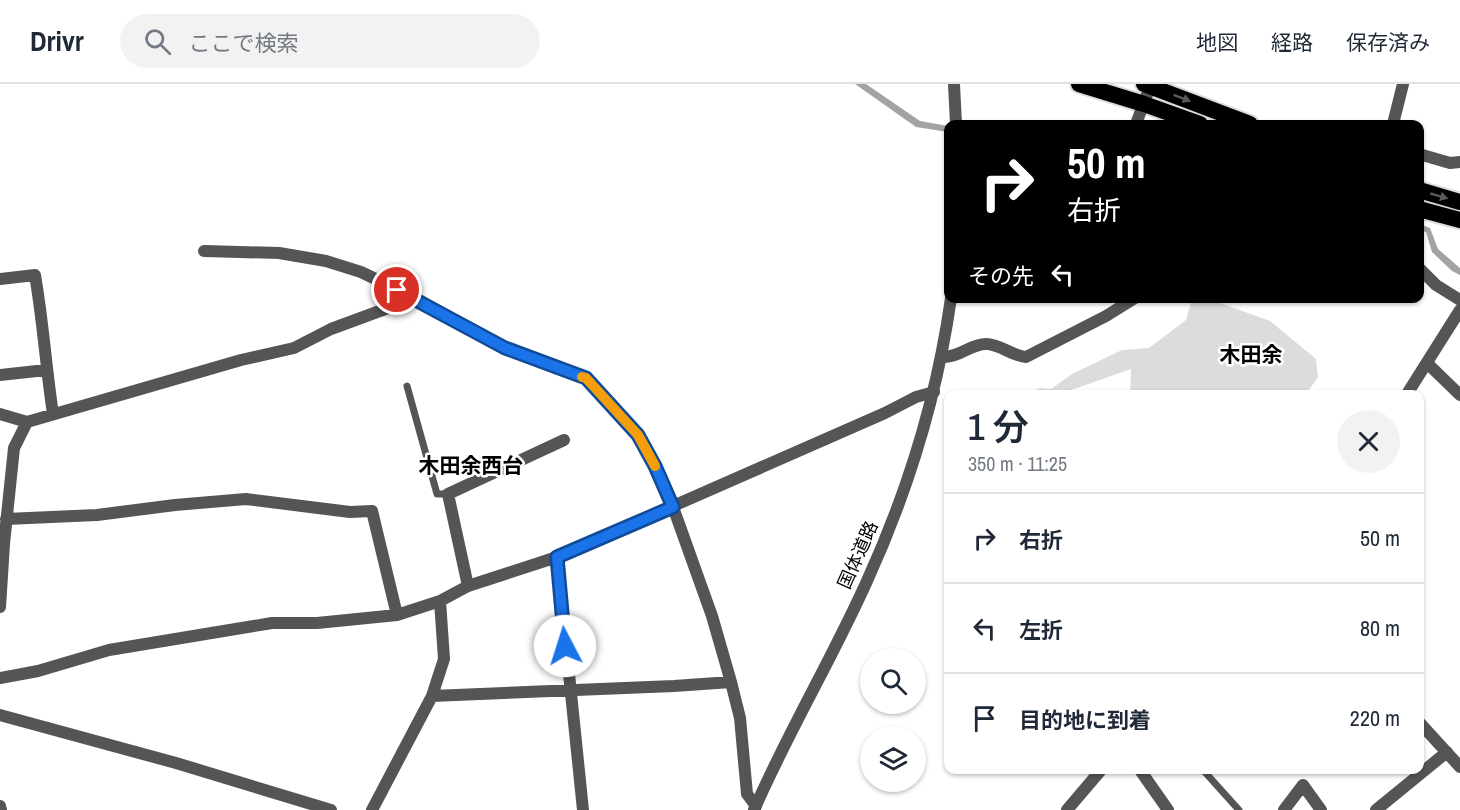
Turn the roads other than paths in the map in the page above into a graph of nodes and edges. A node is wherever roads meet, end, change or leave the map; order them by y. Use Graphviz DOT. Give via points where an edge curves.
graph roads {
  1 [pos="954,84"];
  2 [pos="1079,84"];
  3 [pos="1403,84"];
  4 [pos="1149,85"];
  5 [pos="1144,104"];
  6 [pos="957,120"];
  7 [pos="1138,120"];
  8 [pos="1189,120"];
  9 [pos="1240,120"];
  10 [pos="1394,120"];
  11 [pos="1424,155"];
  12 [pos="1460,162"];
  13 [pos="1424,191"];
  14 [pos="1460,202"];
  15 [pos="1424,210"];
  16 [pos="1460,220"];
  17 [pos="204,251"];
  18 [pos="1424,273"];
  19 [pos="0,279"];
  20 [pos="415,298"];
  21 [pos="1460,300"];
  22 [pos="950,303"];
  23 [pos="1127,303"];
  24 [pos="1460,310"];
  25 [pos="941,357"];
  26 [pos="1427,363"];
  27 [pos="46,370"];
  28 [pos="0,375"];
  29 [pos="407,386"];
  30 [pos="1410,390"];
  31 [pos="934,392"];
  32 [pos="1460,395"];
  33 [pos="0,414"];
  34 [pos="53,414"];
  35 [pos="27,422"];
  36 [pos="564,440"];
  37 [pos="448,494"];
  38 [pos="673,507"];
  39 [pos="6,519"];
  40 [pos="557,557"];
  41 [pos="468,586"];
  42 [pos="440,602"];
  43 [pos="0,608"];
  44 [pos="397,615"];
  45 [pos="0,678"];
  46 [pos="731,682"];
  47 [pos="569,691"];
  48 [pos="432,696"];
  49 [pos="0,715"];
  50 [pos="1424,727"];
  51 [pos="1447,752"];
  52 [pos="1460,767"];
  53 [pos="1424,771"];
  54 [pos="1098,774"];
  55 [pos="1143,774"];
  56 [pos="1207,774"];
  57 [pos="1420,774"];
  58 [pos="755,808"];
  59 [pos="331,810"];
  60 [pos="372,810"];
  61 [pos="583,810"];
  62 [pos="1067,810"];
  63 [pos="1168,810"];
  64 [pos="1239,810"];
  65 [pos="1284,810"];
  66 [pos="1321,810"];
  67 [pos="1376,810"];
  1 -- 6 [label="street"];
  2 -- 5 [label="highway"];
  3 -- 10 [label="street"];
  4 -- 5 [label="street"];
  4 -- 9 [label="highway, one-way"];
  5 -- 7 [label="street"];
  5 -- 8 [label="highway"];
  11 -- 12 [label="street"];
  13 -- 14 [label="highway, one-way"];
  15 -- 16 [label="highway"];
  17 -- 20 [label="street" via="279,253 326,261 361,272"];
  18 -- 21 [label="street"];
  19 -- 27 [label="street" via="35,275"];
  20 -- 34 [label="street" via="331,329 294,348"];
  20 -- 38 [label="street" via="505,348 586,378 638,435"];
  22 -- 25 [label="street, 国体道路"];
  23 -- 25 [label="street" via="1026,357 983,344 951,358"];
  24 -- 26 [label="street"];
  25 -- 31 [label="street, 国体道路"];
  26 -- 30 [label="street"];
  26 -- 32 [label="street"];
  27 -- 28 [label="street"];
  27 -- 34 [label="street"];
  29 -- 37 [label="lane" via="437,494"];
  31 -- 38 [label="street"];
  31 -- 58 [label="street, 国体道路" via="887,535"];
  33 -- 35 [label="street"];
  34 -- 35 [label="street"];
  35 -- 39 [label="street" via="14,448"];
  36 -- 37 [label="street"];
  37 -- 41 [label="street"];
  38 -- 40 [label="street"];
  38 -- 46 [label="street"];
  39 -- 43 [label="street"];
  39 -- 44 [label="street" via="97,515 246,499 350,512 372,511"];
  40 -- 41 [label="street"];
  40 -- 47 [label="street"];
  41 -- 42 [label="street"];
  42 -- 44 [label="street"];
  42 -- 48 [label="street" via="444,659"];
  44 -- 45 [label="street" via="272,623 109,650"];
  46 -- 47 [label="street"];
  46 -- 58 [label="street" via="740,718 747,794"];
  47 -- 48 [label="street"];
  47 -- 61 [label="street"];
  48 -- 60 [label="street"];
  49 -- 59 [label="street"];
  50 -- 51 [label="street"];
  51 -- 52 [label="street"];
  51 -- 53 [label="street"];
  54 -- 62 [label="street"];
  55 -- 63 [label="street"];
  56 -- 64 [label="lane"];
  57 -- 67 [label="street"];
  65 -- 66 [label="street" via="1303,785"];
}
